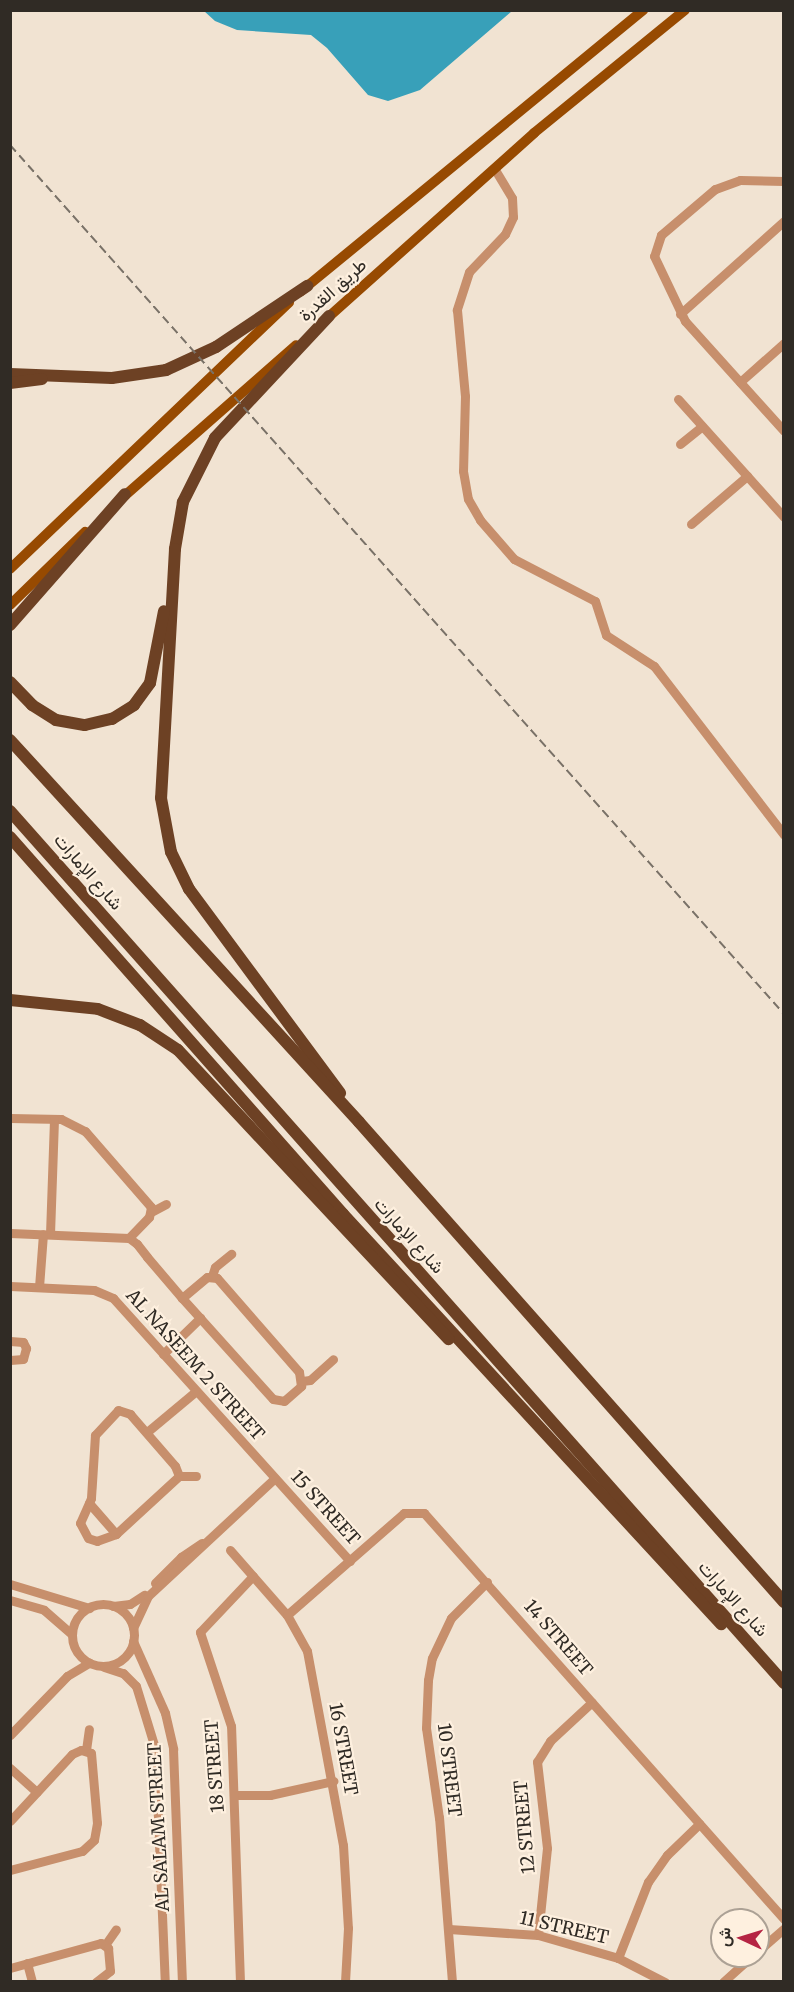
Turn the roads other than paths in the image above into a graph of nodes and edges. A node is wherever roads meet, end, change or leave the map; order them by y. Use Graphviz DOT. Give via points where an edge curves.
graph roads {
  1 [pos="644,10"];
  2 [pos="686,10"];
  3 [pos="494,168"];
  4 [pos="783,181"];
  5 [pos="783,221"];
  6 [pos="307,285"];
  7 [pos="680,314"];
  8 [pos="330,316"];
  9 [pos="783,343"];
  10 [pos="10,374"];
  11 [pos="51,375"];
  12 [pos="740,382"];
  13 [pos="10,383"];
  14 [pos="678,399"];
  15 [pos="702,426"];
  16 [pos="783,431"];
  17 [pos="680,444"];
  18 [pos="747,476"];
  19 [pos="125,494"];
  20 [pos="783,517"];
  21 [pos="692,524"];
  22 [pos="174,567"];
  23 [pos="10,569"];
  24 [pos="10,605"];
  25 [pos="10,625"];
  26 [pos="10,682"];
  27 [pos="10,740"];
  28 [pos="10,811"];
  29 [pos="783,836"];
  30 [pos="10,837"];
  31 [pos="10,1000"];
  32 [pos="10,1118"];
  33 [pos="54,1119"];
  34 [pos="359,1122"];
  35 [pos="166,1204"];
  36 [pos="151,1212"];
  37 [pos="10,1233"];
  38 [pos="47,1234"];
  39 [pos="129,1238"];
  40 [pos="231,1254"];
  41 [pos="212,1276"];
  42 [pos="10,1286"];
  43 [pos="39,1287"];
  44 [pos="182,1298"];
  45 [pos="200,1318"];
  46 [pos="10,1341"];
  47 [pos="163,1354"];
  48 [pos="333,1359"];
  49 [pos="10,1360"];
  50 [pos="302,1381"];
  51 [pos="195,1392"];
  52 [pos="507,1392"];
  53 [pos="147,1432"];
  54 [pos="178,1476"];
  55 [pos="196,1476"];
  56 [pos="274,1478"];
  57 [pos="89,1503"];
  58 [pos="116,1534"];
  59 [pos="230,1550"];
  60 [pos="350,1561"];
  61 [pos="181,1563"];
  62 [pos="253,1576"];
  63 [pos="487,1582"];
  64 [pos="10,1584"];
  65 [pos="10,1600"];
  66 [pos="783,1602"];
  67 [pos="113,1606"];
  68 [pos="89,1608"];
  69 [pos="287,1616"];
  70 [pos="133,1628"];
  71 [pos="72,1634"];
  72 [pos="133,1641"];
  73 [pos="89,1663"];
  74 [pos="104,1667"];
  75 [pos="771,1669"];
  76 [pos="783,1683"];
  77 [pos="592,1702"];
  78 [pos="89,1729"];
  79 [pos="10,1735"];
  80 [pos="86,1750"];
  81 [pos="10,1768"];
  82 [pos="333,1781"];
  83 [pos="37,1792"];
  84 [pos="234,1795"];
  85 [pos="10,1821"];
  86 [pos="699,1824"];
  87 [pos="10,1870"];
  88 [pos="783,1919"];
  89 [pos="783,1928"];
  90 [pos="116,1929"];
  91 [pos="449,1929"];
  92 [pos="538,1935"];
  93 [pos="770,1940"];
  94 [pos="105,1945"];
  95 [pos="618,1958"];
  96 [pos="27,1963"];
  97 [pos="10,1968"];
  98 [pos="739,1968"];
  99 [pos="32,1982"];
  100 [pos="96,1982"];
  101 [pos="165,1982"];
  102 [pos="182,1982"];
  103 [pos="240,1982"];
  104 [pos="345,1982"];
  105 [pos="452,1982"];
  106 [pos="665,1982"];
  107 [pos="723,1982"];
  1 -- 6 [label="main road, طريق القدرة"];
  2 -- 3 [label="main road, طريق القدرة"];
  3 -- 8 [label="main road, طريق القدرة"];
  3 -- 29 [label="street" via="512,198 513,217 505,234 469,272 457,310 465,387 463,471 468,499 480,520 514,559 595,601 606,635 640,653 654,666"];
  4 -- 7 [label="street" via="747,179 721,186 658,239 655,260"];
  5 -- 7 [label="street"];
  6 -- 11 [label="highway" via="216,348 179,366 125,378"];
  6 -- 23 [label="main road, طريق القدرة"];
  7 -- 12 [label="street"];
  8 -- 19 [label="main road, طريق القدرة"];
  8 -- 22 [label="highway" via="231,420 202,458 183,502"];
  9 -- 12 [label="street"];
  10 -- 11 [label="highway"];
  11 -- 13 [label="highway"];
  12 -- 16 [label="street"];
  14 -- 15 [label="street"];
  15 -- 17 [label="street"];
  15 -- 18 [label="street"];
  18 -- 20 [label="street"];
  18 -- 21 [label="street"];
  19 -- 24 [label="main road, طريق القدرة"];
  19 -- 25 [label="highway"];
  22 -- 26 [label="highway" via="154,675 141,698 128,710 94,724 65,723 39,711"];
  22 -- 34 [label="highway" via="161,798 171,852 196,900 292,1024"];
  27 -- 34 [label="highway, شارع الإمارات"];
  28 -- 75 [label="highway, شارع الإمارات"];
  30 -- 52 [label="highway" via="275,1138"];
  31 -- 52 [label="highway" via="98,1009 140,1025 178,1050 422,1314"];
  32 -- 33 [label="street"];
  33 -- 36 [label="street" via="70,1121 85,1131 148,1202"];
  33 -- 38 [label="street"];
  34 -- 66 [label="highway, شارع الإمارات"];
  35 -- 36 [label="street"];
  36 -- 39 [label="street"];
  37 -- 38 [label="street"];
  38 -- 39 [label="street"];
  38 -- 43 [label="street"];
  39 -- 44 [label="street"];
  40 -- 41 [label="street" via="214,1268"];
  41 -- 44 [label="street"];
  41 -- 50 [label="street" via="299,1372"];
  42 -- 43 [label="street, AL NASEEM 2 STREET"];
  43 -- 47 [label="street, AL NASEEM 2 STREET" via="104,1293"];
  44 -- 45 [label="street"];
  45 -- 47 [label="street"];
  45 -- 50 [label="street" via="273,1400 288,1398"];
  46 -- 49 [label="street" via="23,1342 26,1348 23,1359"];
  47 -- 51 [label="street, AL NASEEM 2 STREET"];
  48 -- 50 [label="street" via="310,1380"];
  51 -- 53 [label="street"];
  51 -- 56 [label="street, AL NASEEM 2 STREET"];
  52 -- 75 [label="highway" via="696,1598"];
  53 -- 54 [label="street" via="175,1466"];
  53 -- 57 [label="street" via="123,1410 98,1428"];
  54 -- 55 [label="street"];
  54 -- 58 [label="street"];
  56 -- 60 [label="street, 15 STREET"];
  56 -- 61 [label="street"];
  57 -- 58 [label="street"];
  57 -- 58 [label="street" via="82,1514 82,1532 97,1541"];
  59 -- 62 [label="street, 16 STREET"];
  60 -- 63 [label="street, 14 STREET" via="404,1513 415,1510 432,1520"];
  60 -- 69 [label="street, 14 STREET"];
  61 -- 67 [label="street" via="139,1600"];
  61 -- 70 [label="street" via="148,1596"];
  62 -- 69 [label="street, 16 STREET"];
  62 -- 84 [label="street, 18 STREET" via="200,1632 229,1712"];
  63 -- 77 [label="street, 14 STREET"];
  63 -- 91 [label="street, 10 STREET" via="452,1618 432,1658 428,1680 428,1744"];
  64 -- 68 [label="street"];
  65 -- 71 [label="street" via="45,1610"];
  67 -- 68 [label="street"];
  67 -- 70 [label="street" via="126,1614"];
  68 -- 71 [label="street" via="77,1619"];
  69 -- 82 [label="street, 16 STREET" via="307,1651"];
  70 -- 72 [label="street"];
  71 -- 73 [label="street" via="78,1654"];
  72 -- 74 [label="street" via="123,1659"];
  72 -- 102 [label="street, AL SALAM STREET" via="165,1713 173,1749"];
  73 -- 74 [label="street"];
  73 -- 79 [label="street" via="67,1676"];
  74 -- 101 [label="street, AL SALAM STREET" via="123,1673 136,1686 155,1748"];
  75 -- 76 [label="highway, شارع الإمارات"];
  77 -- 86 [label="street, 14 STREET"];
  77 -- 92 [label="street, 12 STREET" via="550,1741 537,1762 547,1857"];
  78 -- 80 [label="street"];
  80 -- 83 [label="street" via="72,1754"];
  80 -- 87 [label="street" via="95,1764 94,1840 82,1851"];
  81 -- 83 [label="street"];
  82 -- 84 [label="street" via="270,1795"];
  82 -- 104 [label="street, 16 STREET" via="347,1894"];
  83 -- 85 [label="street"];
  84 -- 103 [label="street, 18 STREET"];
  86 -- 88 [label="street, 14 STREET"];
  86 -- 95 [label="street" via="667,1855 648,1882"];
  89 -- 93 [label="street"];
  90 -- 94 [label="street"];
  91 -- 92 [label="street, 11 STREET"];
  91 -- 105 [label="street, 10 STREET"];
  92 -- 95 [label="street, 11 STREET"];
  94 -- 96 [label="street"];
  94 -- 100 [label="street" via="110,1971"];
  95 -- 106 [label="street, 11 STREET"];
  96 -- 97 [label="street"];
  96 -- 99 [label="street"];
  98 -- 107 [label="street"];
}
